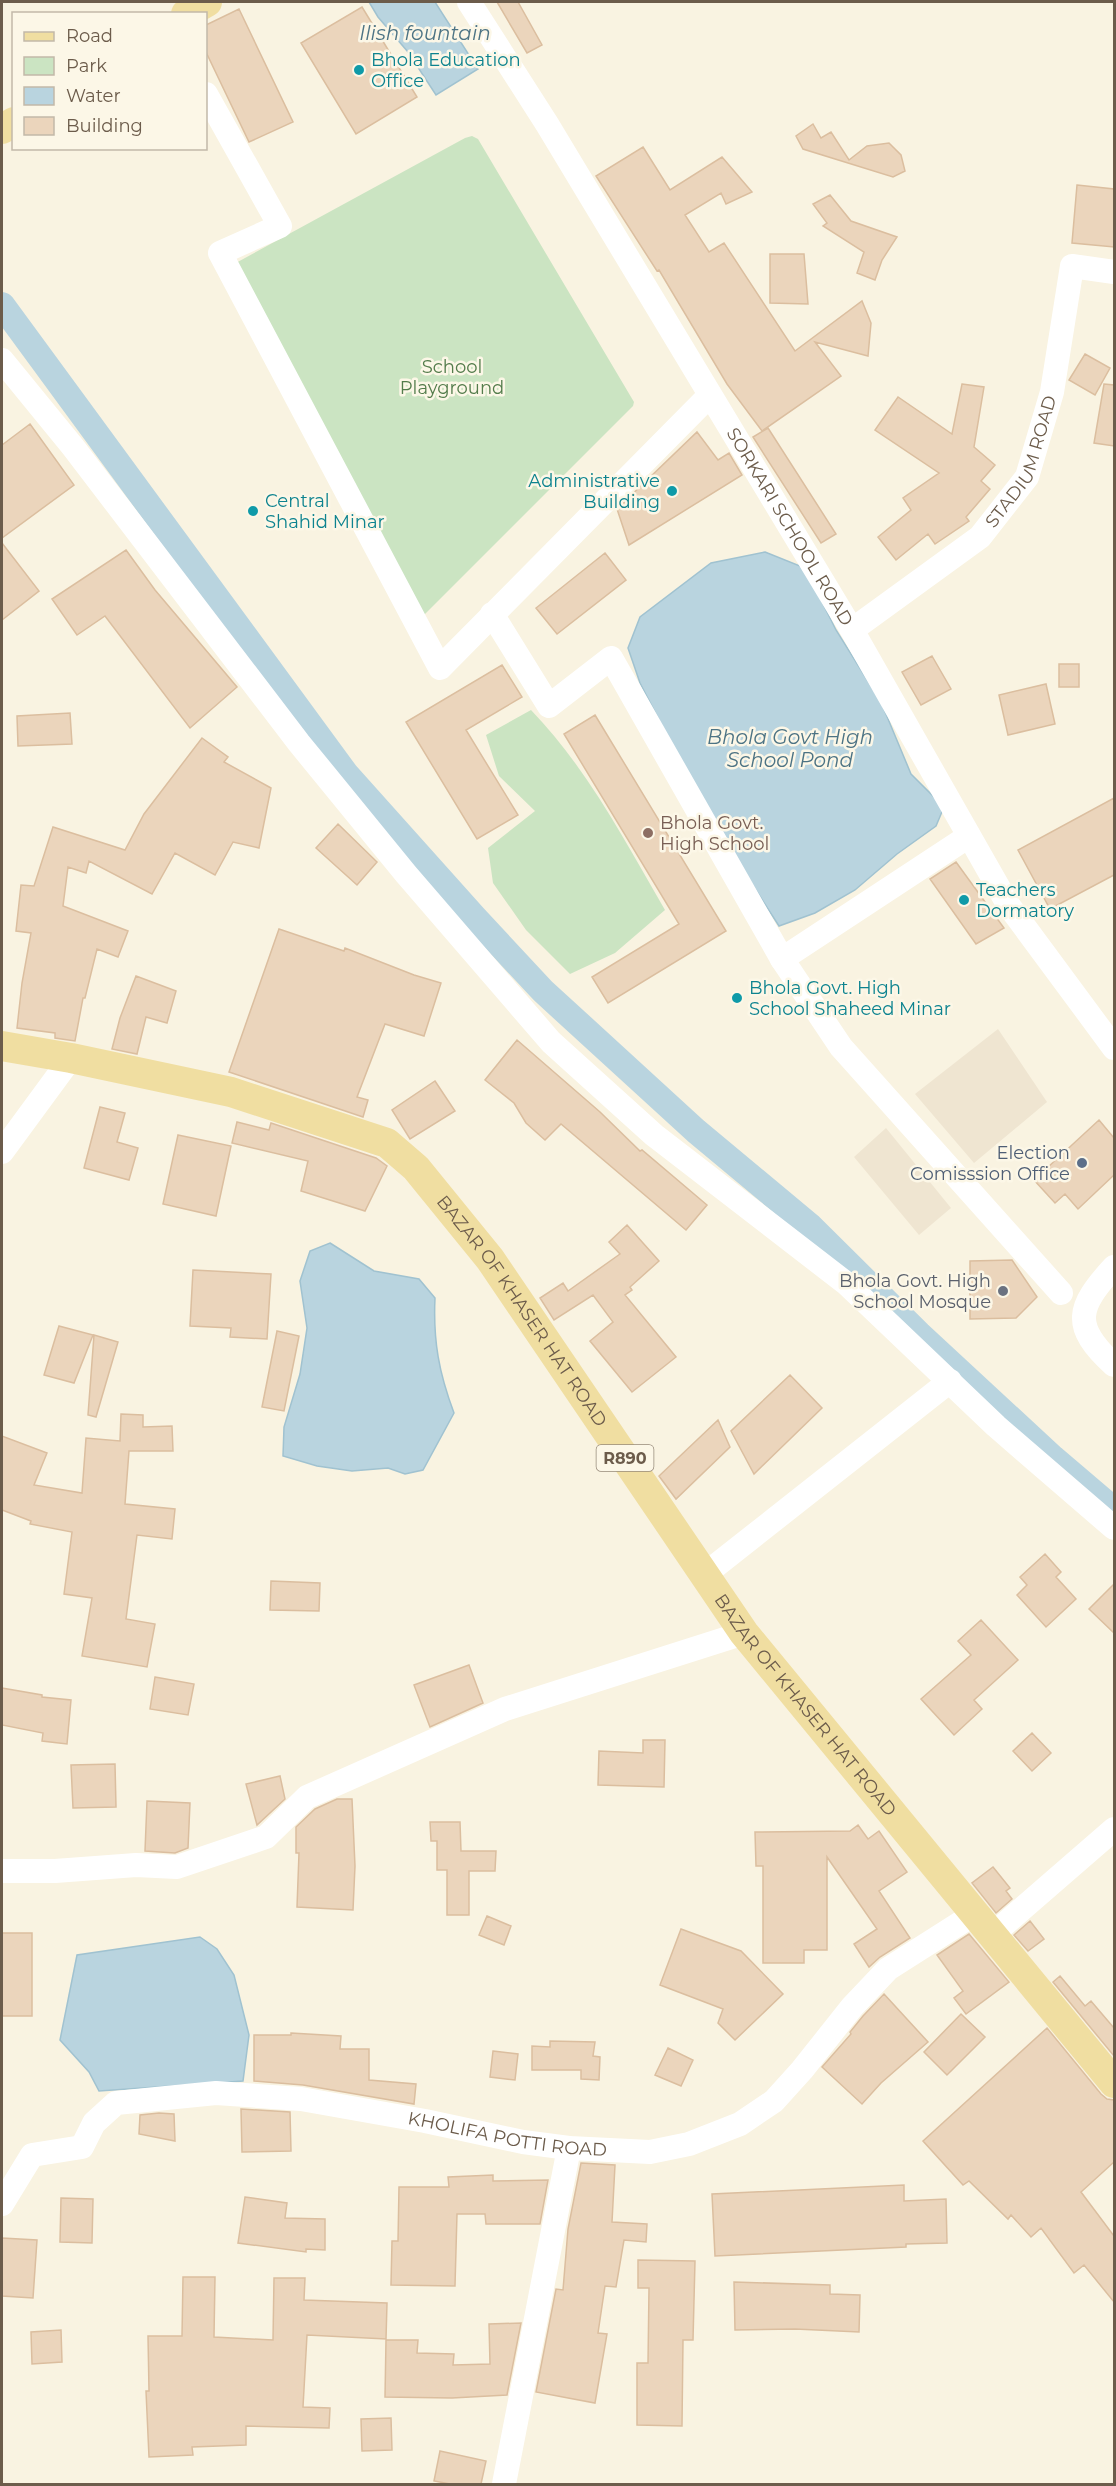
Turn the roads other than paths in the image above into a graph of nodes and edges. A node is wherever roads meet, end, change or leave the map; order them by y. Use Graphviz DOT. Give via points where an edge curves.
graph roads {
  1 [pos="207,2"];
  2 [pos="469,2"];
  3 [pos="190,12"];
  4 [pos="207,96"];
  5 [pos="1114,272"];
  6 [pos="2,360"];
  7 [pos="710,395"];
  8 [pos="492,614"];
  9 [pos="852,630"];
  10 [pos="969,836"];
  11 [pos="782,959"];
  12 [pos="2,1046"];
  13 [pos="1114,1048"];
  14 [pos="71,1058"];
  15 [pos="2,1152"];
  16 [pos="1114,1267"];
  17 [pos="1061,1293"];
  18 [pos="1114,1365"];
  19 [pos="950,1381"];
  20 [pos="1114,1528"];
  21 [pos="704,1575"];
  22 [pos="744,1633"];
  23 [pos="1114,1829"];
  24 [pos="2,1871"];
  25 [pos="984,1924"];
  26 [pos="1114,2083"];
  27 [pos="569,2148"];
  28 [pos="2,2204"];
  29 [pos="504,2484"];
  1 -- 3 [label="main road"];
  2 -- 7 [label="street, SORKARI SCHOOL ROAD"];
  4 -- 8 [label="street" via="280,226 220,253 440,668"];
  5 -- 9 [label="street, STADIUM ROAD" via="1072,266 1052,392 1027,477 980,537"];
  6 -- 19 [label="street" via="299,743 551,1042 654,1135 847,1284"];
  7 -- 8 [label="street"];
  7 -- 9 [label="street, SORKARI SCHOOL ROAD"];
  8 -- 11 [label="street" via="549,706 611,657"];
  9 -- 10 [label="street, SORKARI SCHOOL ROAD"];
  10 -- 11 [label="street"];
  10 -- 13 [label="street, SORKARI SCHOOL ROAD" via="1009,906"];
  11 -- 17 [label="street" via="841,1047"];
  12 -- 14 [label="main road, BAZAR OF KHASER HAT ROAD / R890"];
  14 -- 15 [label="street"];
  14 -- 21 [label="main road, BAZAR OF KHASER HAT ROAD / R890" via="231,1092 387,1143 416,1168 490,1259"];
  16 -- 18 [label="street" via="1087,1301 1083,1320 1094,1347"];
  19 -- 20 [label="street"];
  19 -- 21 [label="street"];
  21 -- 22 [label="main road, BAZAR OF KHASER HAT ROAD / R890"];
  22 -- 24 [label="street" via="505,1709 307,1797 267,1837 177,1867"];
  22 -- 25 [label="main road, BAZAR OF KHASER HAT ROAD / R890"];
  23 -- 25 [label="street, KHOLIFA POTTI ROAD"];
  25 -- 26 [label="main road, BAZAR OF KHASER HAT ROAD / R890"];
  25 -- 27 [label="street, KHOLIFA POTTI ROAD" via="888,1969 774,2101 740,2124 689,2144 650,2152"];
  27 -- 28 [label="street, KHOLIFA POTTI ROAD" via="301,2099 216,2093 116,2103 94,2123 82,2147 32,2155"];
  27 -- 29 [label="street"];
}
